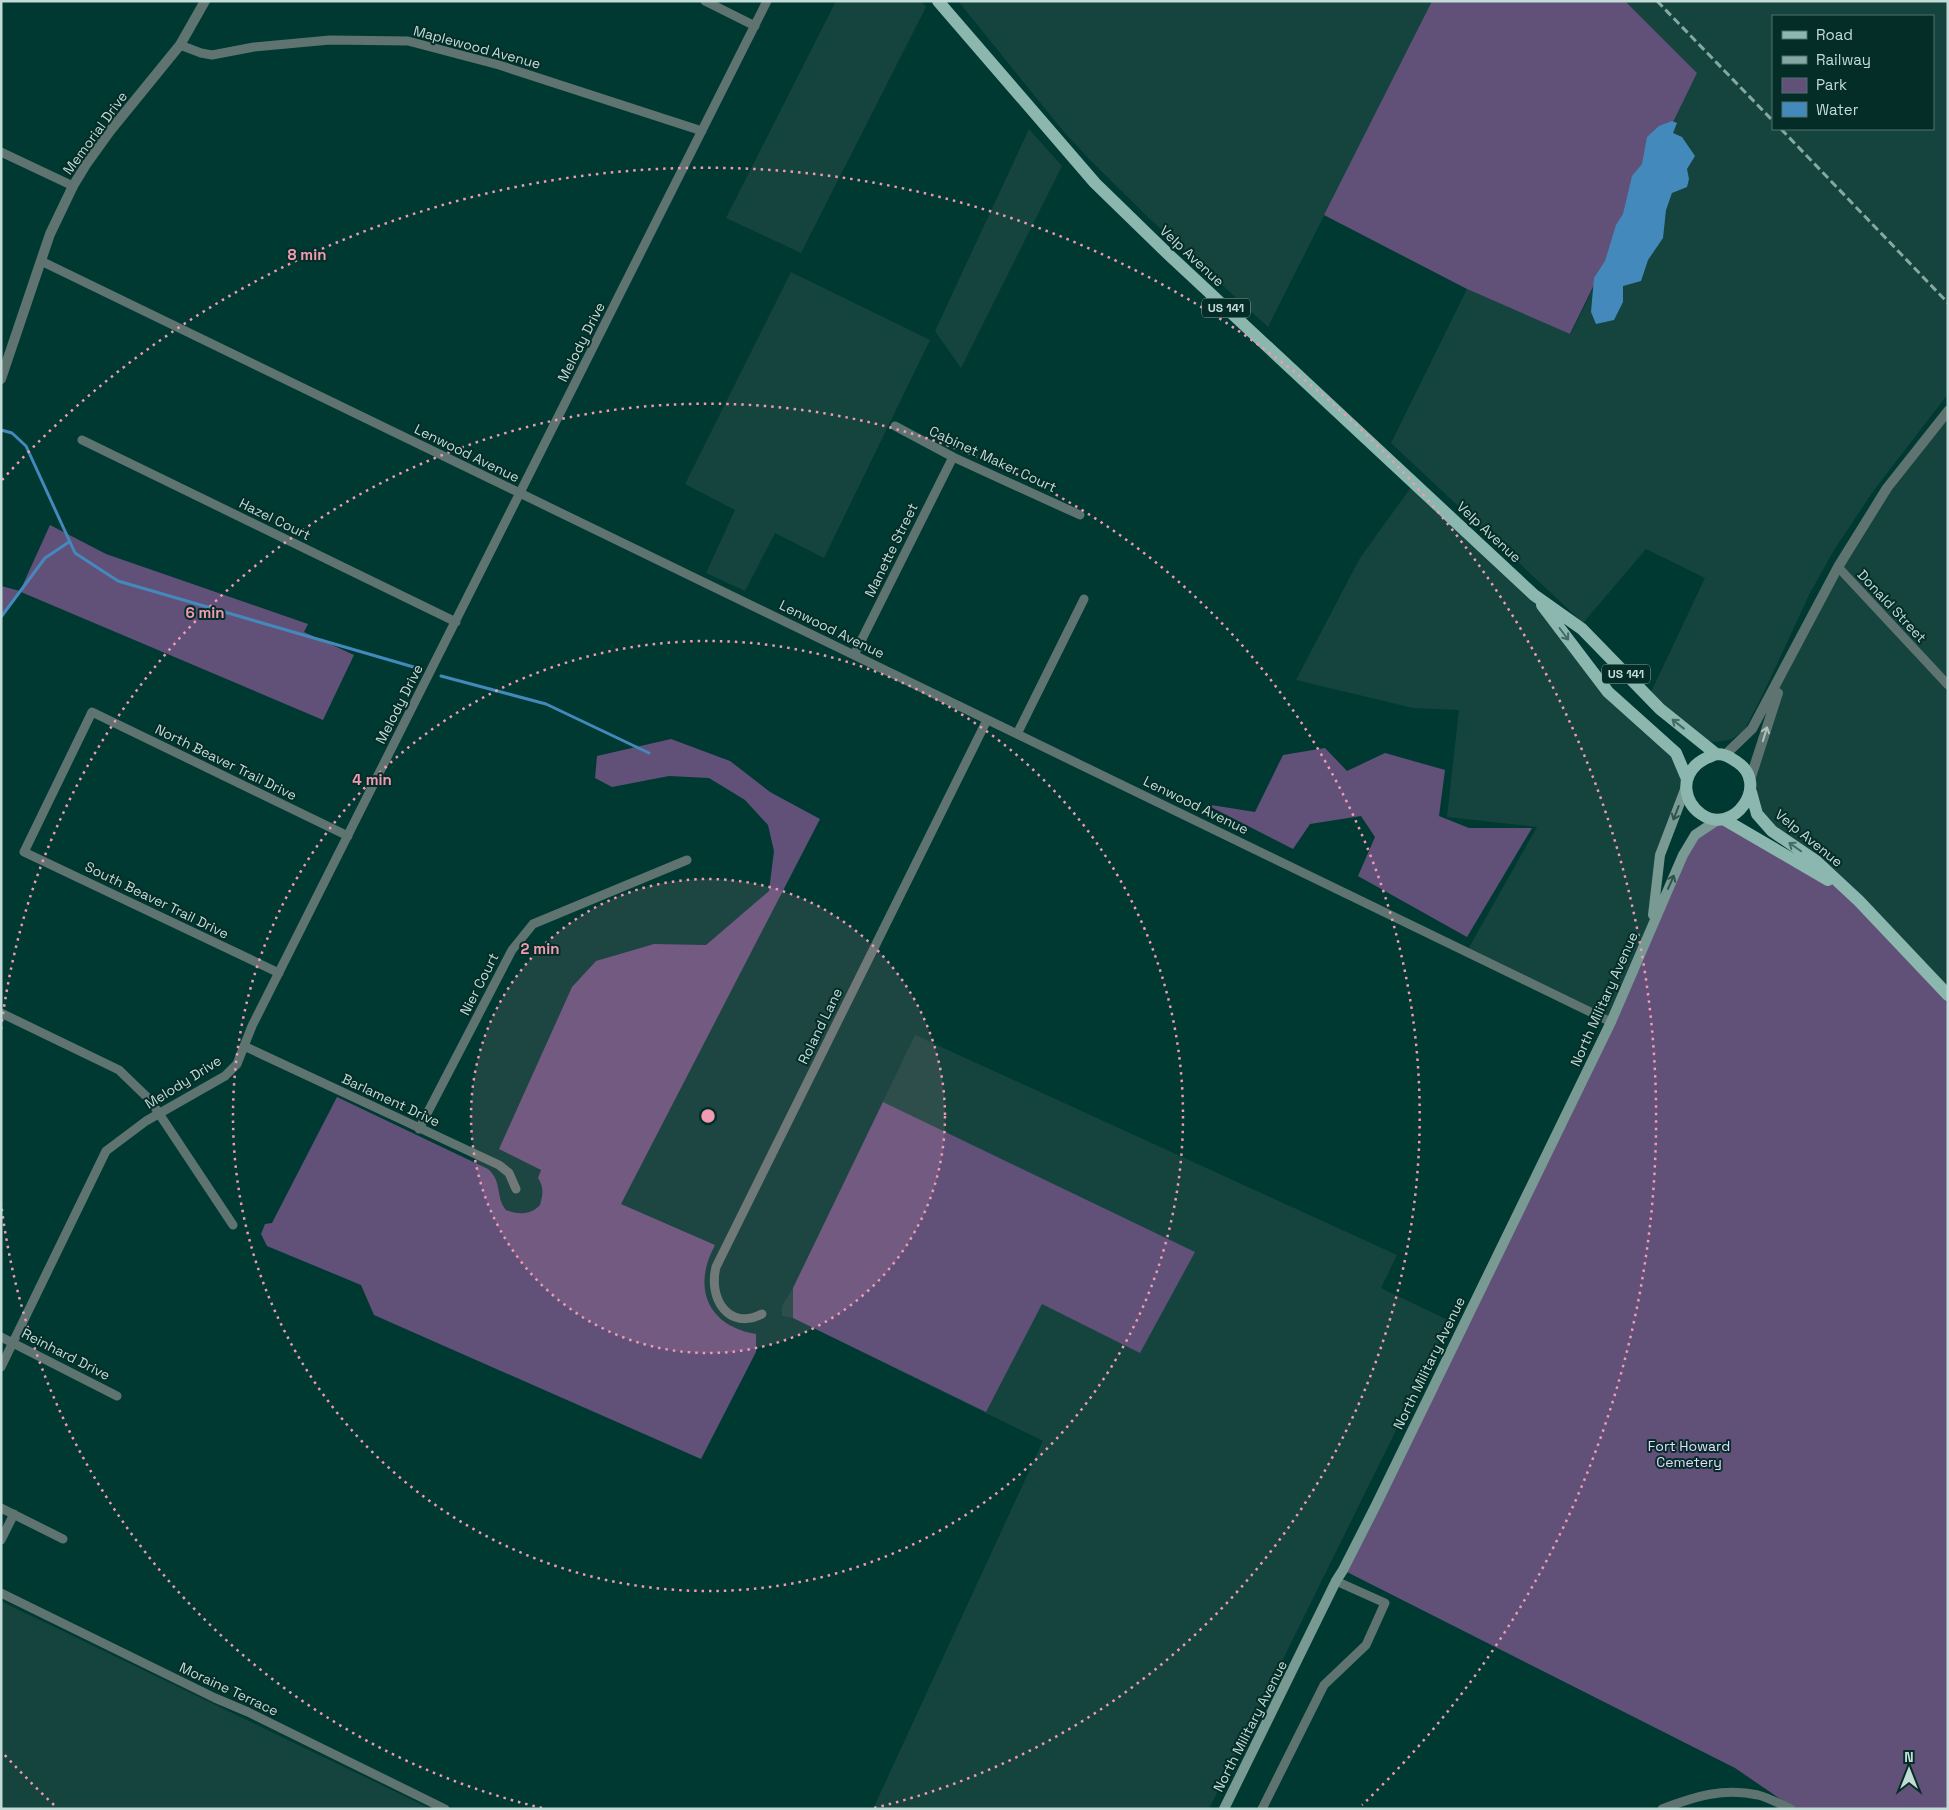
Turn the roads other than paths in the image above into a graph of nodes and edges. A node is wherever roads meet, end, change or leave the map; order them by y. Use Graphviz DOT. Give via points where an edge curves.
graph roads {
  1 [pos="205,1"];
  2 [pos="704,1"];
  3 [pos="767,1"];
  4 [pos="938,1"];
  5 [pos="755,26"];
  6 [pos="180,45"];
  7 [pos="702,131"];
  8 [pos="1,152"];
  9 [pos="73,186"];
  10 [pos="41,261"];
  11 [pos="1,379"];
  12 [pos="1948,411"];
  13 [pos="894,426"];
  14 [pos="82,440"];
  15 [pos="953,457"];
  16 [pos="520,494"];
  17 [pos="1080,515"];
  18 [pos="1838,567"];
  19 [pos="1534,595"];
  20 [pos="1084,599"];
  21 [pos="456,622"];
  22 [pos="854,655"];
  23 [pos="1785,670"];
  24 [pos="1948,685"];
  25 [pos="987,720"];
  26 [pos="1017,734"];
  27 [pos="1721,754"];
  28 [pos="1687,783"];
  29 [pos="1751,786"];
  30 [pos="1720,820"];
  31 [pos="348,836"];
  32 [pos="24,852"];
  33 [pos="688,860"];
  34 [pos="1859,901"];
  35 [pos="1652,926"];
  36 [pos="278,973"];
  37 [pos="1948,994"];
  38 [pos="1,1013"];
  39 [pos="1611,1022"];
  40 [pos="244,1046"];
  41 [pos="159,1114"];
  42 [pos="419,1129"];
  43 [pos="516,1189"];
  44 [pos="233,1225"];
  45 [pos="762,1314"];
  46 [pos="1,1337"];
  47 [pos="13,1343"];
  48 [pos="1,1367"];
  49 [pos="118,1396"];
  50 [pos="1,1508"];
  51 [pos="14,1514"];
  52 [pos="64,1538"];
  53 [pos="1,1540"];
  54 [pos="1336,1581"];
  55 [pos="1,1593"];
  56 [pos="445,1809"];
  57 [pos="1224,1809"];
  58 [pos="1262,1809"];
  59 [pos="1662,1809"];
  60 [pos="1791,1809"];
  1 -- 6 [label="street, Memorial Drive"];
  2 -- 5 [label="street"];
  3 -- 5 [label="street, Melody Drive"];
  4 -- 19 [label="main road, Velp Avenue / US 141" via="1095,183"];
  5 -- 7 [label="street, Melody Drive"];
  6 -- 7 [label="street, Maplewood Avenue" via="212,56 254,47 330,40 408,42 499,65"];
  6 -- 9 [label="street, Memorial Drive" via="110,131"];
  7 -- 16 [label="street, Melody Drive"];
  8 -- 9 [label="street"];
  9 -- 10 [label="street, Memorial Drive" via="56,219"];
  10 -- 11 [label="street, Memorial Drive"];
  10 -- 16 [label="street, Lenwood Avenue"];
  12 -- 18 [label="street" via="1887,488"];
  13 -- 15 [label="street, Cabinet Maker Court"];
  14 -- 21 [label="street, Hazel Court"];
  15 -- 17 [label="street, Cabinet Maker Court"];
  15 -- 22 [label="street, Manette Street"];
  16 -- 21 [label="street, Melody Drive"];
  16 -- 22 [label="street, Lenwood Avenue"];
  18 -- 23 [label="street"];
  18 -- 24 [label="street, Donald Street"];
  27 -- 19 [label="main road, Velp Avenue / US 141, one-way" via="1660,709 1582,629"];
  19 -- 28 [label="main road, Velp Avenue / US 141, one-way" via="1608,692 1676,753"];
  20 -- 26 [label="street"];
  21 -- 31 [label="street, Melody Drive"];
  22 -- 25 [label="street, Lenwood Avenue"];
  23 -- 27 [label="street" via="1752,730"];
  29 -- 23 [label="street, one-way"];
  25 -- 26 [label="street, Lenwood Avenue"];
  25 -- 45 [label="street, Roland Lane" via="716,1268 713,1280 715,1296 726,1311 748,1318"];
  26 -- 39 [label="street, Lenwood Avenue"];
  27 -- 28 [label="main road" via="1700,761"];
  27 -- 29 [label="main road" via="1740,764"];
  28 -- 30 [label="main road" via="1688,799 1694,809 1704,816"];
  28 -- 35 [label="main road, North Military Avenue, one-way" via="1660,855"];
  29 -- 30 [label="main road" via="1740,810"];
  34 -- 29 [label="main road, Velp Avenue, one-way" via="1816,861 1772,831 1757,814"];
  30 -- 34 [label="main road, Velp Avenue" via="1811,869"];
  35 -- 30 [label="main road, North Military Avenue, one-way" via="1695,835"];
  31 -- 32 [label="street, North Beaver Trail Drive" via="92,712"];
  31 -- 36 [label="street, Melody Drive"];
  32 -- 36 [label="street, South Beaver Trail Drive"];
  33 -- 42 [label="street, Nier Court" via="533,924 512,950"];
  34 -- 37 [label="main road, Velp Avenue"];
  35 -- 39 [label="main road, North Military Avenue"];
  36 -- 40 [label="street, Melody Drive"];
  38 -- 41 [label="street" via="119,1070 150,1100"];
  39 -- 54 [label="main road, North Military Avenue" via="1372,1514"];
  40 -- 41 [label="street, Melody Drive" via="237,1064 225,1076"];
  40 -- 42 [label="street, Barlament Drive"];
  41 -- 44 [label="street"];
  41 -- 47 [label="street, Melody Drive" via="106,1151"];
  42 -- 43 [label="street, Barlament Drive" via="504,1168"];
  46 -- 47 [label="street, Reinhard Drive"];
  47 -- 48 [label="street, Melody Drive"];
  47 -- 49 [label="street, Reinhard Drive"];
  50 -- 51 [label="street"];
  51 -- 52 [label="street"];
  51 -- 53 [label="street"];
  54 -- 57 [label="main road, North Military Avenue"];
  54 -- 58 [label="street" via="1385,1602 1366,1645 1324,1685"];
  55 -- 56 [label="street, Moraine Terrace"];
  59 -- 60 [label="street" via="1693,1797 1727,1791 1758,1795"];
}
